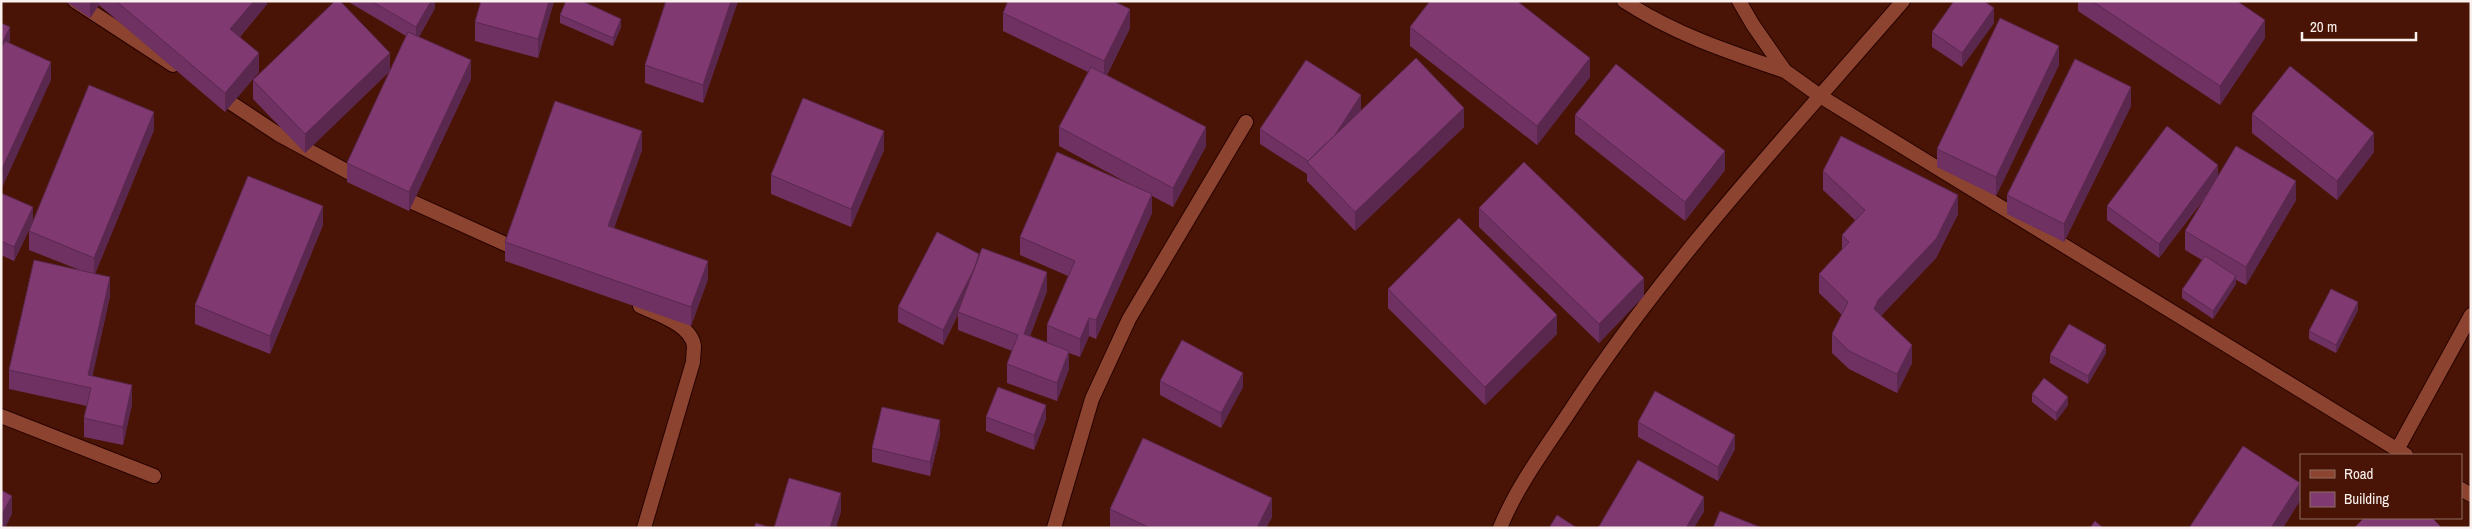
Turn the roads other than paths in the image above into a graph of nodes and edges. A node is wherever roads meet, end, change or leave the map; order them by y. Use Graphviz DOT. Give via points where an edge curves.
graph roads {
  1 [pos="75,1"];
  2 [pos="1624,1"];
  3 [pos="1740,1"];
  4 [pos="1903,1"];
  5 [pos="181,70"];
  6 [pos="1785,71"];
  7 [pos="205,86"];
  8 [pos="1820,96"];
  9 [pos="1246,122"];
  10 [pos="537,259"];
  11 [pos="626,300"];
  12 [pos="2471,314"];
  13 [pos="1,416"];
  14 [pos="2402,452"];
  15 [pos="154,476"];
  16 [pos="644,528"];
  17 [pos="1054,528"];
  18 [pos="1500,528"];
  1 -- 5 [label="street"];
  2 -- 6 [label="street" via="1652,20 1715,48"];
  3 -- 6 [label="street" via="1752,25"];
  4 -- 8 [label="street"];
  6 -- 8 [label="street"];
  7 -- 10 [label="street" via="278,134 342,170"];
  8 -- 14 [label="street"];
  8 -- 18 [label="street" via="1676,266 1598,369 1510,502"];
  9 -- 17 [label="street" via="1129,319 1092,399"];
  11 -- 16 [label="street" via="670,320 686,331 694,344 693,362"];
  12 -- 14 [label="street"];
  13 -- 15 [label="street"];
}
